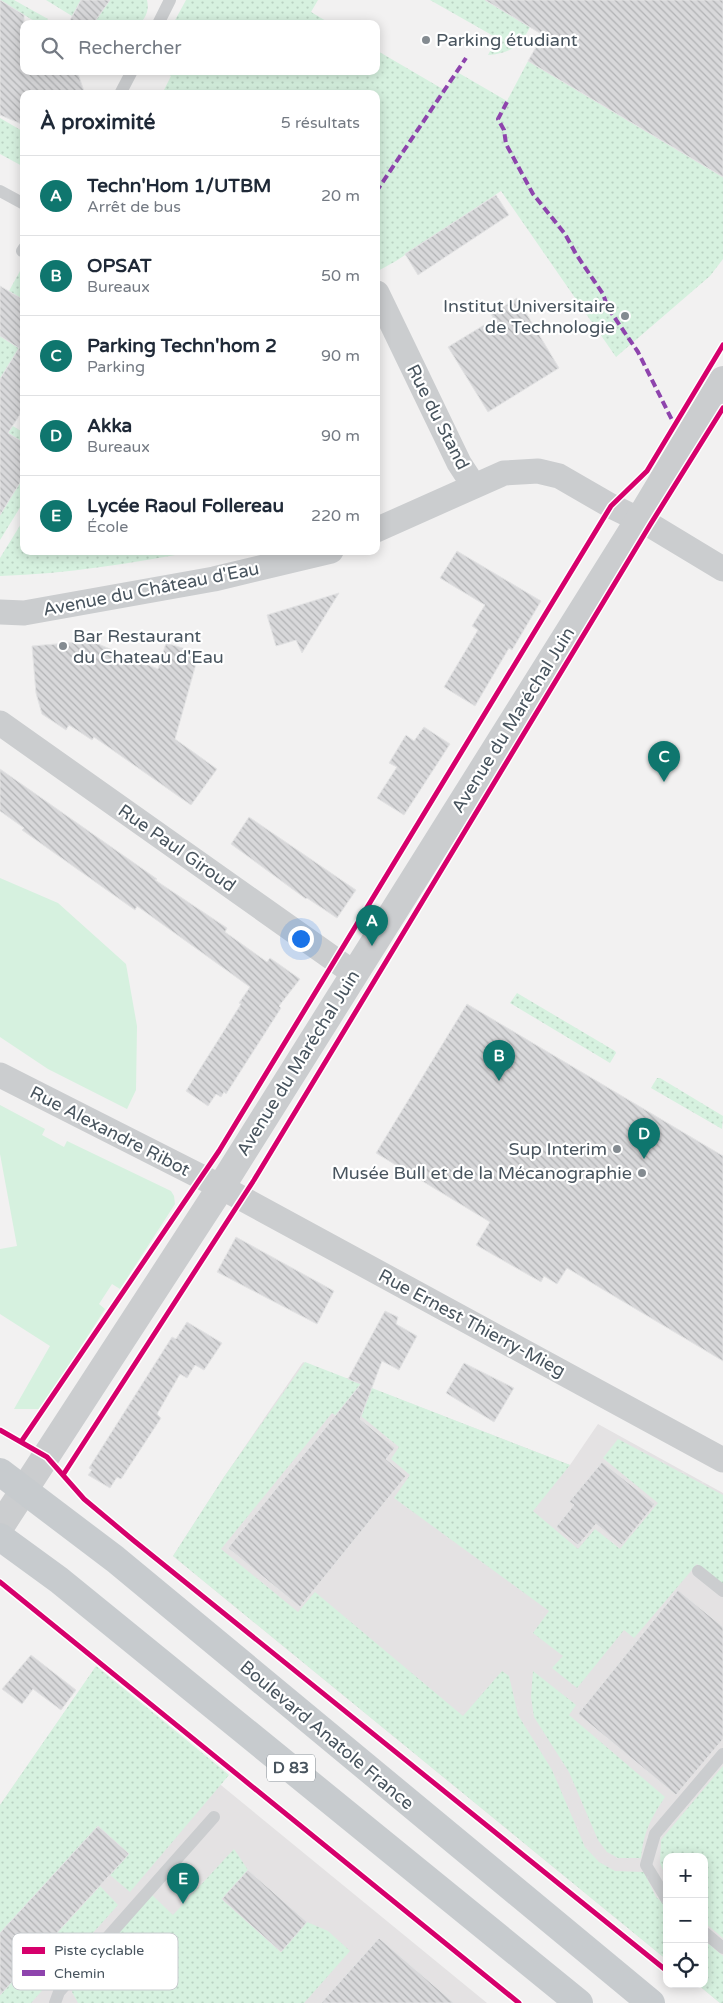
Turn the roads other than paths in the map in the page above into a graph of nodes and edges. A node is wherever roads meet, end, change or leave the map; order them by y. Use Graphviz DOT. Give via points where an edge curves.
graph roads {
  1 [pos="170,0"];
  2 [pos="160,20"];
  3 [pos="130,75"];
  4 [pos="122,90"];
  5 [pos="0,191"];
  6 [pos="20,202"];
  7 [pos="380,299"];
  8 [pos="723,380"];
  9 [pos="474,486"];
  10 [pos="639,520"];
  11 [pos="380,528"];
  12 [pos="314,555"];
  13 [pos="723,569"];
  14 [pos="0,612"];
  15 [pos="0,723"];
  16 [pos="354,974"];
  17 [pos="0,1075"];
  18 [pos="221,1187"];
  19 [pos="723,1460"];
  20 [pos="0,1472"];
  21 [pos="25,1490"];
  22 [pos="0,1527"];
  23 [pos="0,1537"];
  24 [pos="698,1571"];
  25 [pos="723,1591"];
  26 [pos="723,1754"];
  27 [pos="214,1817"];
  28 [pos="666,1898"];
  29 [pos="111,1933"];
  30 [pos="708,1935"];
  31 [pos="723,1948"];
  32 [pos="61,1990"];
  33 [pos="55,2003"];
  34 [pos="579,2003"];
  35 [pos="651,2003"];
  1 -- 2 [label="lane"];
  3 -- 4 [label="lane"];
  5 -- 6 [label="lane"];
  7 -- 9 [label="street, Rue du Stand" via="459,463"];
  8 -- 10 [label="street"];
  9 -- 10 [label="street, Rue du Stand" via="504,473 538,471 559,476"];
  9 -- 11 [label="street"];
  10 -- 13 [label="street, Rue du Stand"];
  10 -- 16 [label="street, Avenue du Maréchal Juin"];
  12 -- 14 [label="street, Avenue du Château d'Eau" via="214,579 24,613"];
  15 -- 16 [label="street, Rue Paul Giroud"];
  16 -- 18 [label="street, Avenue du Maréchal Juin"];
  17 -- 18 [label="street, Rue Alexandre Ribot"];
  18 -- 19 [label="street, Rue Ernest Thierry-Mieg"];
  18 -- 21 [label="street, Avenue du Maréchal Juin"];
  20 -- 21 [label="main road, Boulevard Anatole France / D 83"];
  21 -- 22 [label="street, Avenue du Maréchal Juin"];
  21 -- 35 [label="main road, Boulevard Anatole France / D 83" via="116,1559"];
  23 -- 34 [label="main road, D 83" via="59,1580"];
  24 -- 25 [label="lane"];
  26 -- 28 [label="lane" via="656,1834 646,1865"];
  27 -- 29 [label="lane"];
  30 -- 31 [label="lane"];
  32 -- 33 [label="lane"];
}
